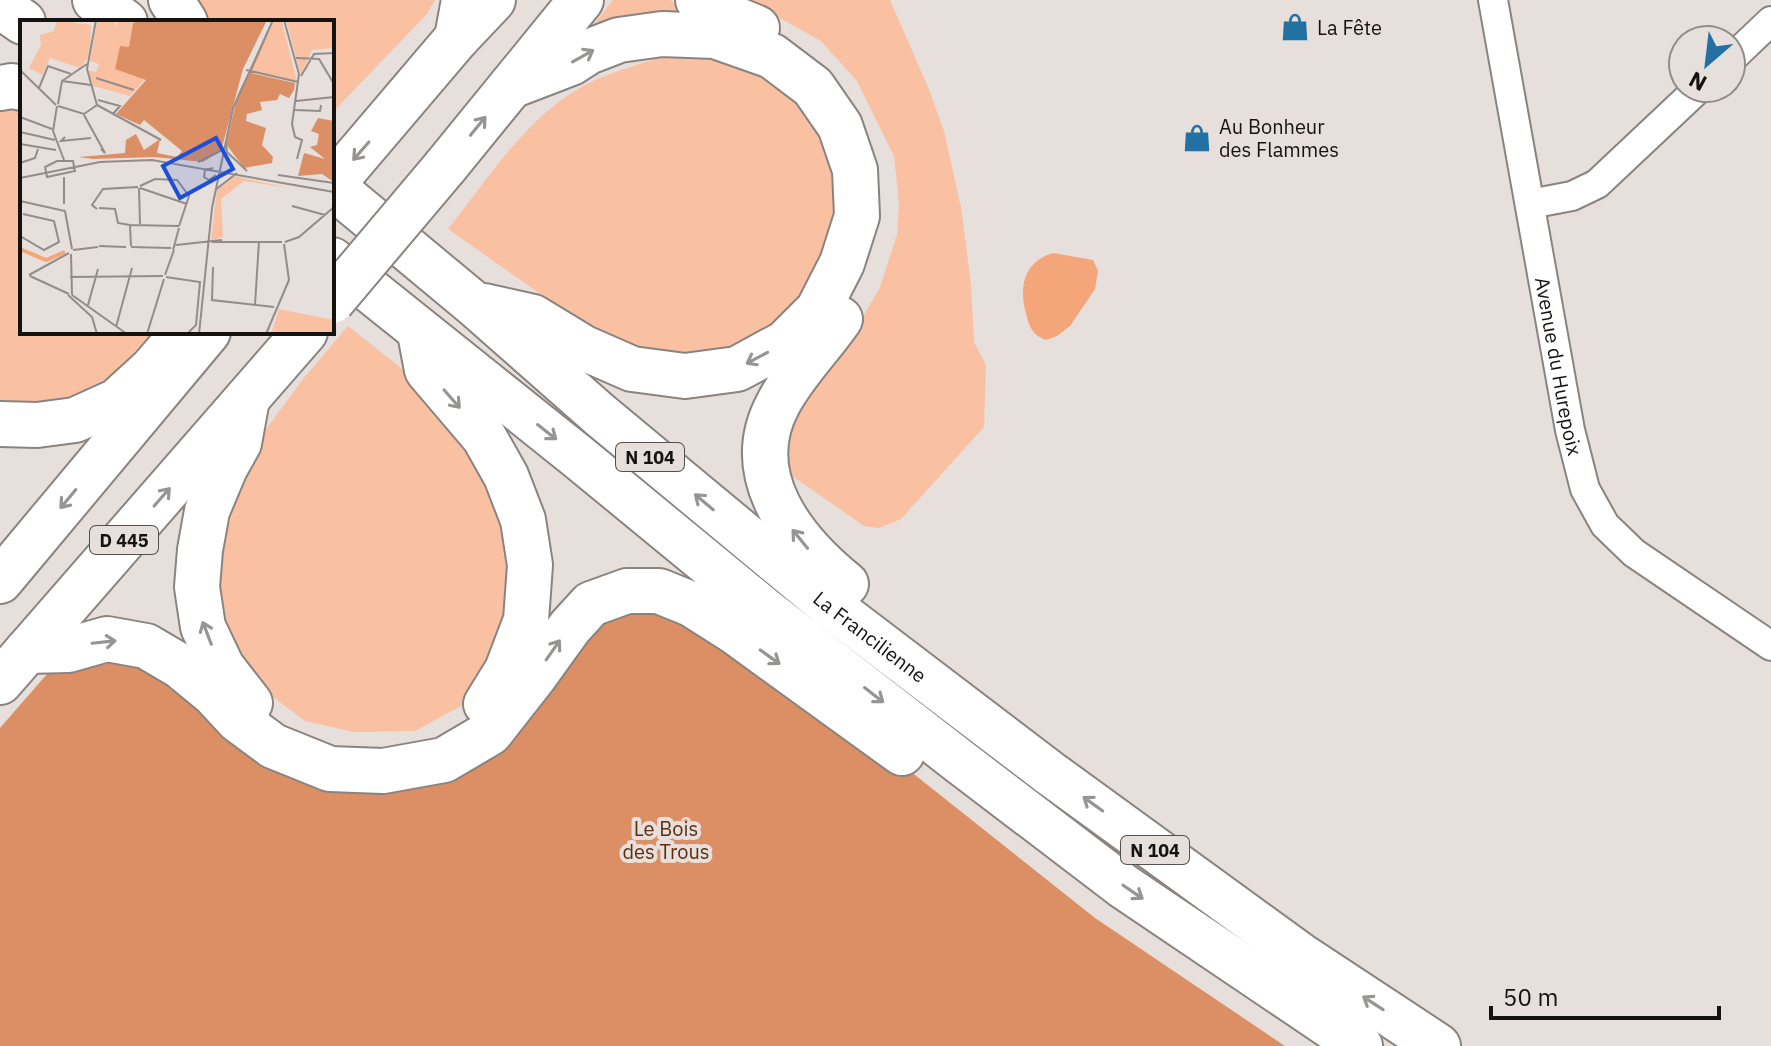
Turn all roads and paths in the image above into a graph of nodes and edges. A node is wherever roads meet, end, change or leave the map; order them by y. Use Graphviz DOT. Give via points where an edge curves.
graph roads {
  1 [pos="95,0"];
  2 [pos="171,0"];
  3 [pos="493,0"];
  4 [pos="581,0"];
  5 [pos="698,0"];
  6 [pos="1493,0"];
  7 [pos="0,6"];
  8 [pos="461,19"];
  9 [pos="20,20"];
  10 [pos="122,20"];
  11 [pos="184,20"];
  12 [pos="1771,21"];
  13 [pos="1747,44"];
  14 [pos="511,86"];
  15 [pos="0,88"];
  16 [pos="20,88"];
  17 [pos="1682,104"];
  18 [pos="334,184"];
  19 [pos="334,188"];
  20 [pos="1530,204"];
  21 [pos="352,257"];
  22 [pos="334,297"];
  23 [pos="474,304"];
  24 [pos="419,332"];
  25 [pos="182,334"];
  26 [pos="206,334"];
  27 [pos="303,334"];
  28 [pos="247,399"];
  29 [pos="0,424"];
  30 [pos="0,581"];
  31 [pos="879,644"];
  32 [pos="1771,646"];
  33 [pos="13,666"];
  34 [pos="959,761"];
  35 [pos="1360,1046"];
  36 [pos="1438,1046"];
  1 -- 10 [label="main road"];
  2 -- 11 [label="main road"];
  3 -- 8 [label="main road"];
  4 -- 14 [label="main road"];
  31 -- 5 [label="main road, one-way" via="856,592 799,540 780,511 766,470 766,437 777,405 838,322 863,276 876,227 875,166 856,119 827,76 783,39"];
  6 -- 20 [label="street, Avenue du Hurepoix"];
  7 -- 9 [label="main road"];
  8 -- 18 [label="main road, one-way"];
  12 -- 13 [label="street"];
  21 -- 14 [label="main road, one-way, bridge" via="445,167"];
  14 -- 23 [label="main road, one-way" via="619,40 662,34 715,36 772,56 813,87 840,126 855,170 857,216 842,263 818,310 785,343 737,369 685,376 632,369 533,317"];
  15 -- 16 [label="main road"];
  17 -- 20 [label="street" via="1597,184 1572,196"];
  19 -- 23 [label="main road, La Francilienne / N 104"];
  20 -- 32 [label="street, Avenue du Hurepoix" via="1585,489 1605,525 1634,553"];
  21 -- 22 [label="main road, bridge"];
  21 -- 24 [label="main road, N 104"];
  31 -- 23 [label="main road, La Francilienne / N 104, one-way"];
  24 -- 28 [label="main road, one-way" via="427,370 484,437 506,476 523,520 530,565 526,620 507,670 487,703 462,728 423,744 346,748 309,740 275,724 245,699 222,667 203,627 197,587 200,550 207,511 239,443"];
  24 -- 34 [label="main road, N 104, one-way"];
  25 -- 29 [label="main road" via="117,401 75,420"];
  26 -- 30 [label="main road, one-way"];
  27 -- 28 [label="main road, D 445"];
  33 -- 28 [label="main road, D 445, one-way"];
  36 -- 31 [label="main road, La Francilienne / N 104, one-way" via="1300,955"];
  33 -- 34 [label="main road, one-way" via="107,639 146,646 180,666 273,746 330,769 383,771 444,760 490,733 591,604 627,591 659,591 724,625 902,753"];
  34 -- 35 [label="main road, N 104, one-way" via="1123,886"];
}
